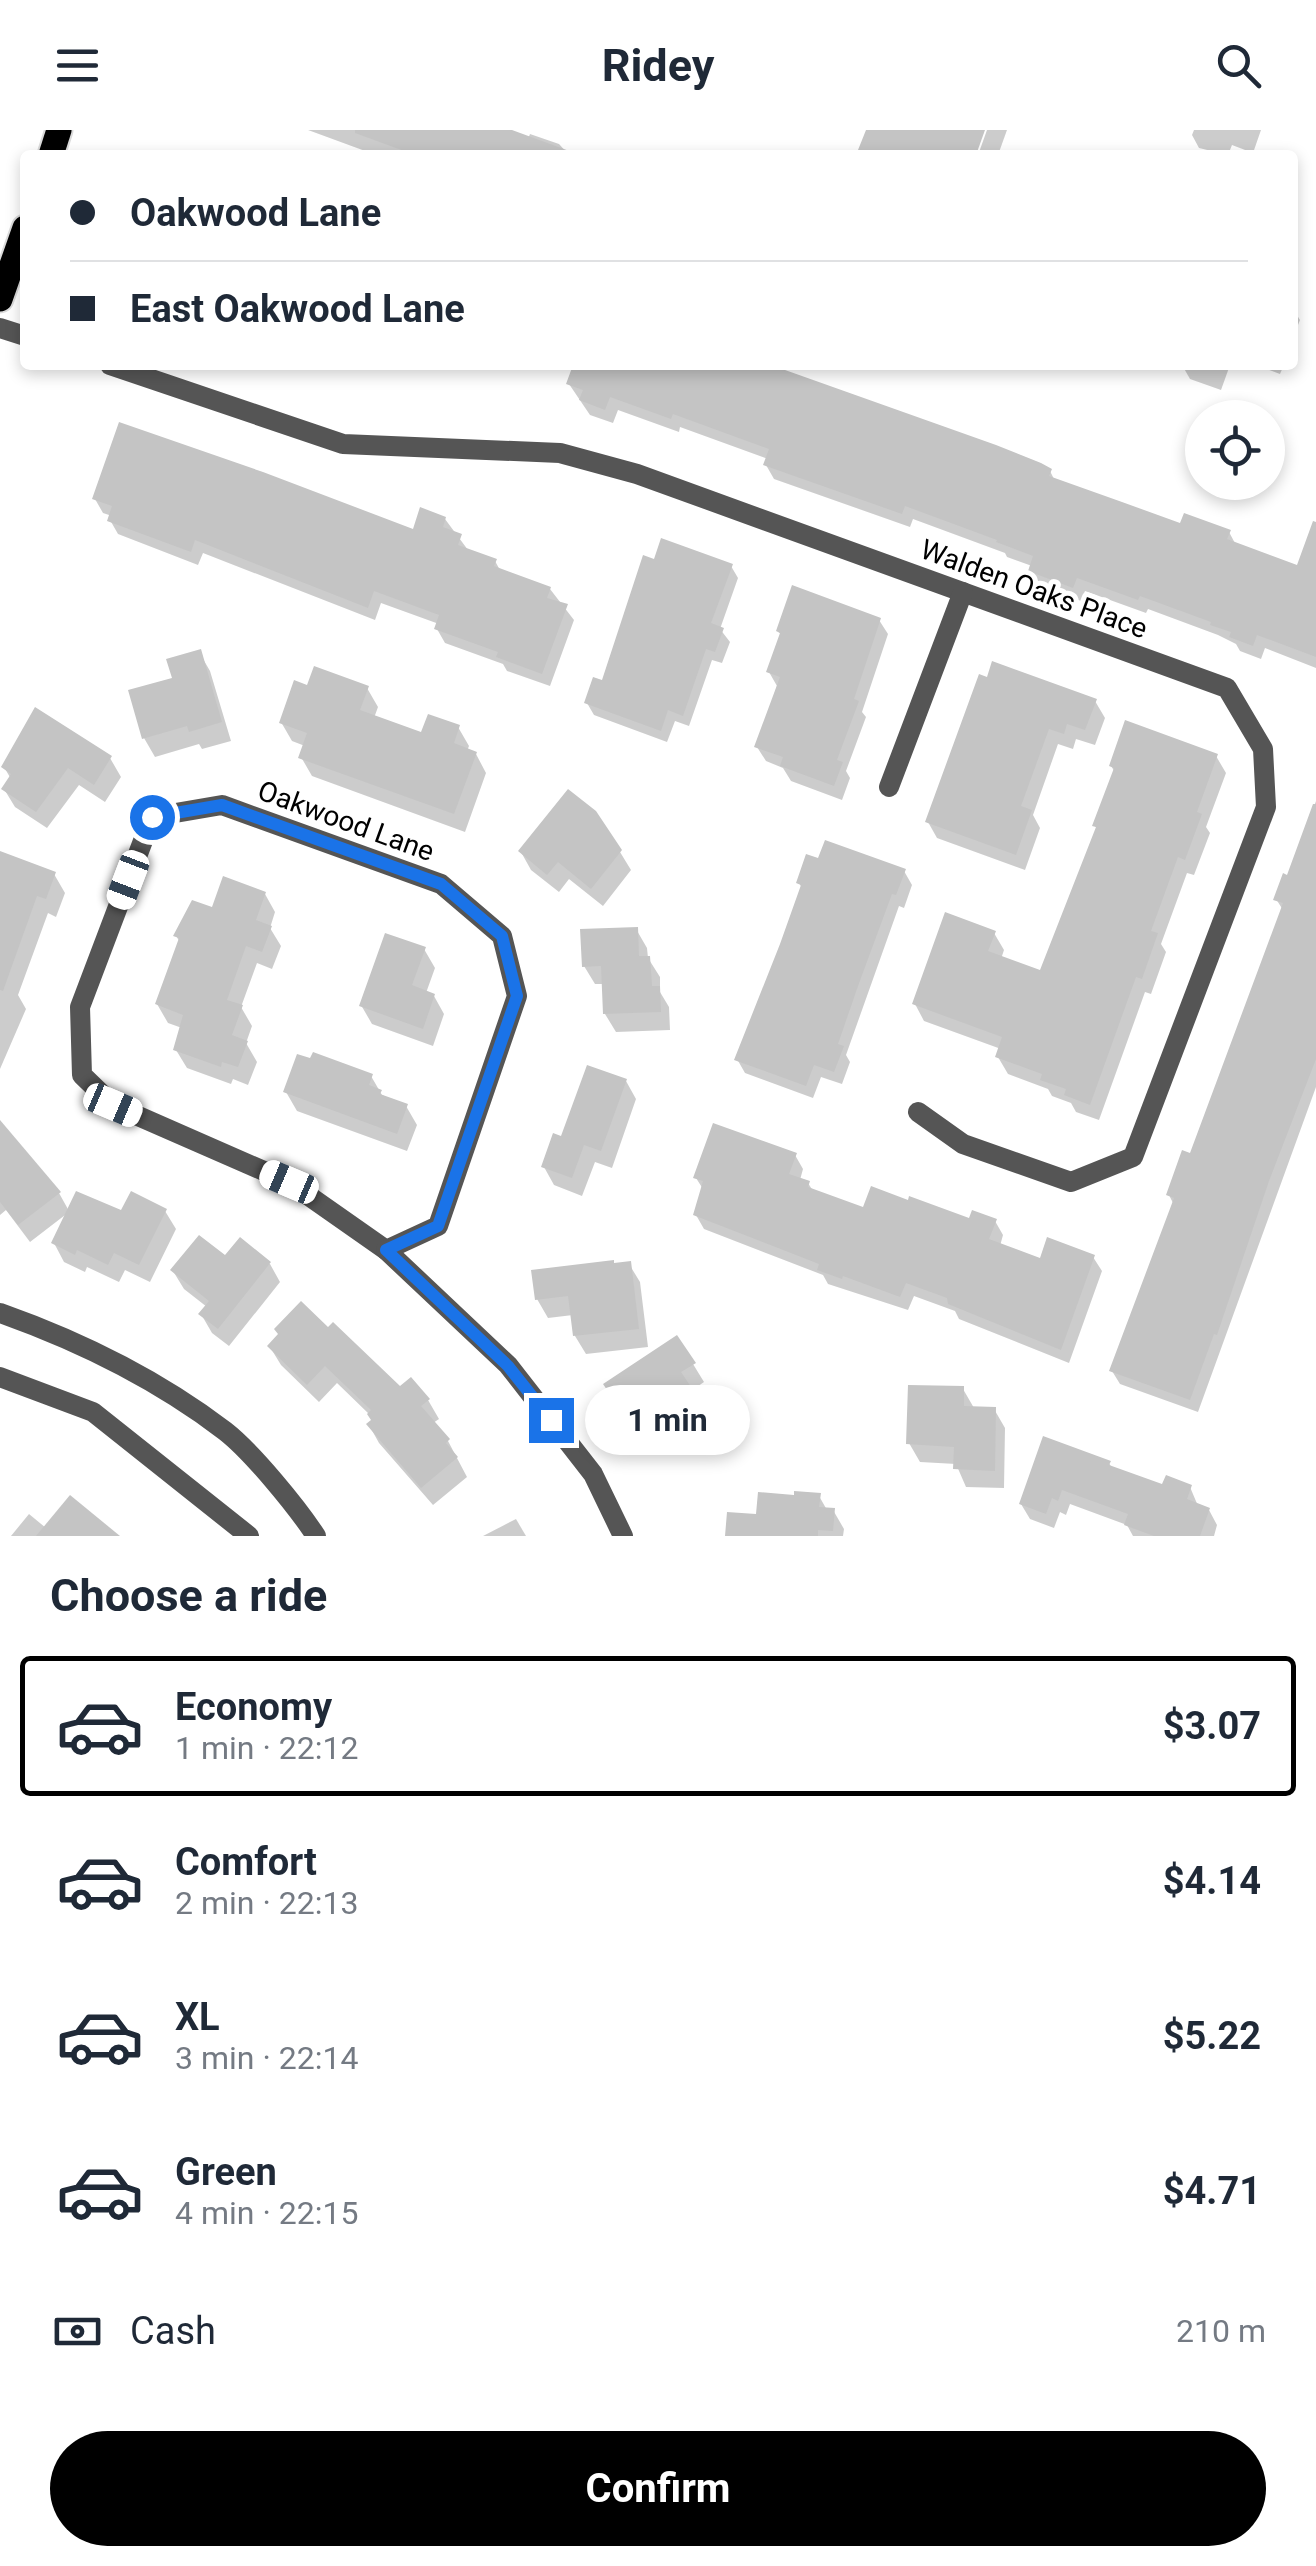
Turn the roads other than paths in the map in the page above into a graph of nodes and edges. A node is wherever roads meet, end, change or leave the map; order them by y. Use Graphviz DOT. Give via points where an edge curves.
graph roads {
  1 [pos="20,242"];
  2 [pos="0,299"];
  3 [pos="125,370"];
  4 [pos="963,592"];
  5 [pos="889,787"];
  6 [pos="918,1112"];
  7 [pos="386,1250"];
  8 [pos="0,1313"];
  9 [pos="0,1377"];
  10 [pos="248,1536"];
  11 [pos="316,1536"];
  12 [pos="624,1536"];
  1 -- 2 [label="main road"];
  3 -- 4 [label="street, Walden Oaks Place" via="342,444 560,453"];
  4 -- 5 [label="street"];
  4 -- 6 [label="street, Walden Oaks Place" via="1227,688 1263,749 1266,807 1133,1156 1071,1182 963,1144"];
  7 -- 7 [label="street, Oakwood Lane" via="438,1226 517,996 502,936 441,884 222,805 152,817 80,1007 82,1075 113,1105 289,1182"];
  7 -- 12 [label="street" via="508,1366 594,1474"];
  8 -- 11 [label="street" via="48,1328 124,1367 228,1432"];
  9 -- 10 [label="street" via="93,1412"];
}
